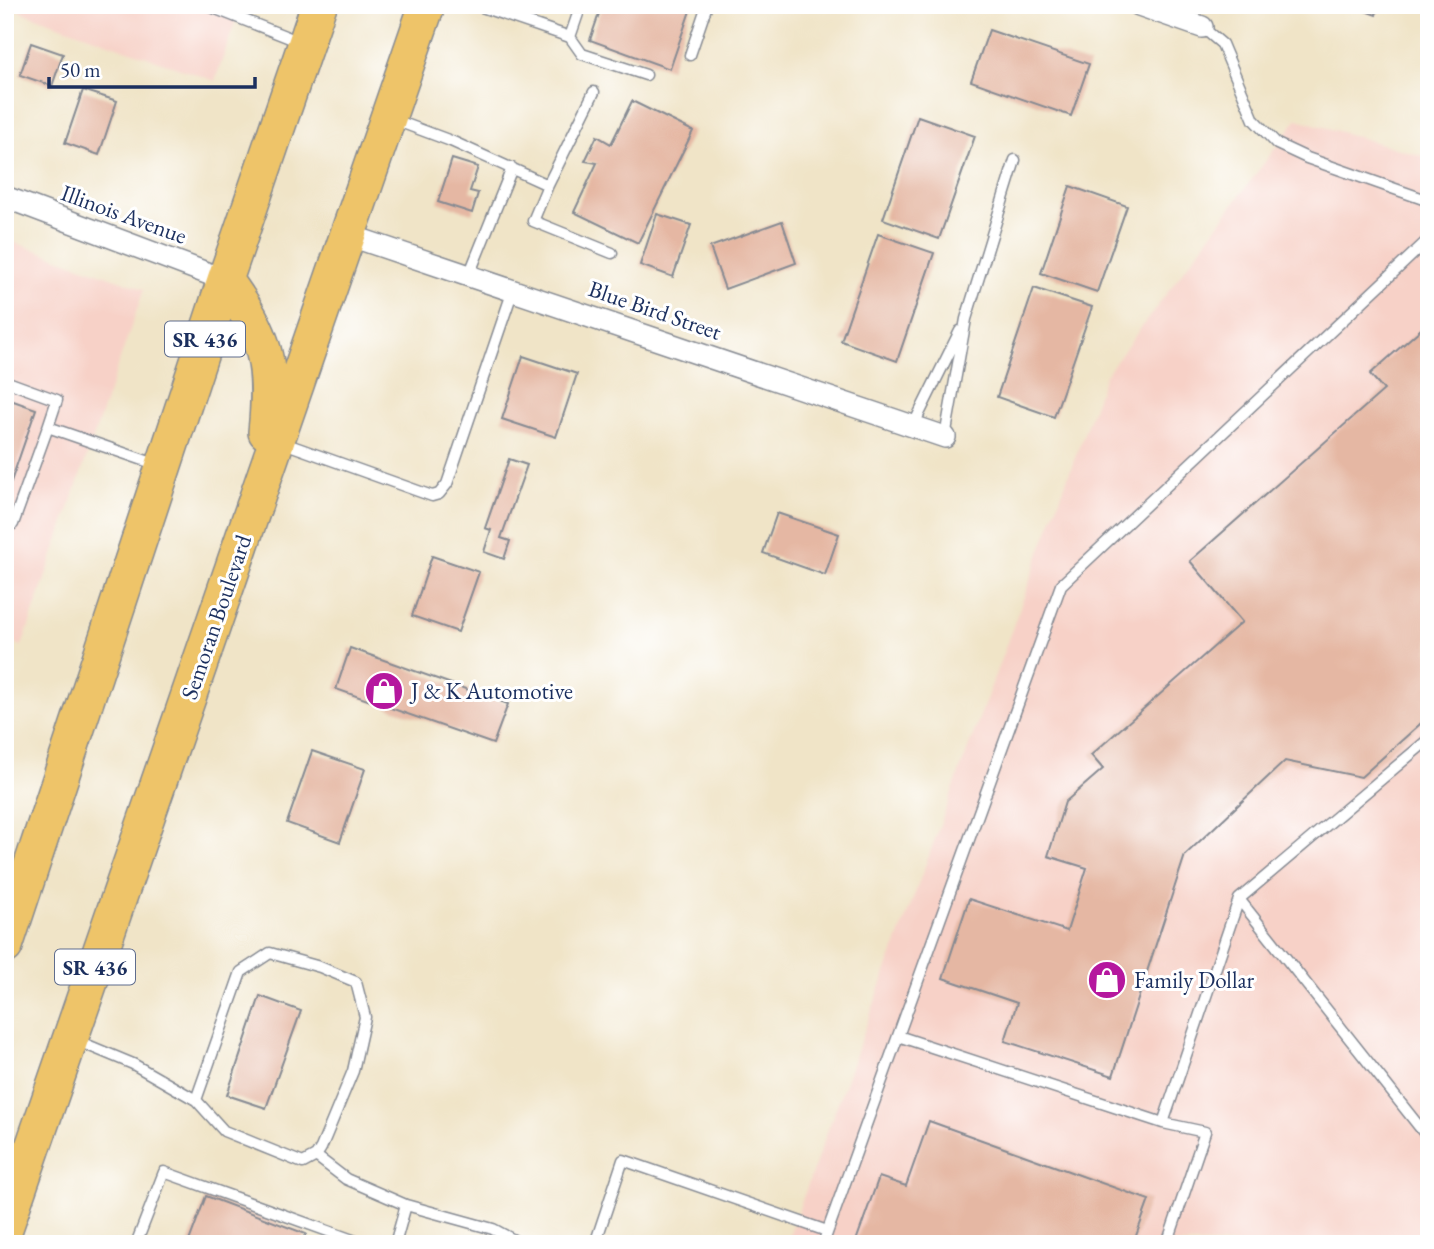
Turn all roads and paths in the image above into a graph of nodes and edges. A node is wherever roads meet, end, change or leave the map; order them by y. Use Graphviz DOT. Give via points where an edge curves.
graph roads {
  1 [pos="206,5"];
  2 [pos="319,5"];
  3 [pos="427,5"];
  4 [pos="476,5"];
  5 [pos="581,5"];
  6 [pos="707,5"];
  7 [pos="1139,5"];
  8 [pos="1202,27"];
  9 [pos="570,37"];
  10 [pos="306,45"];
  11 [pos="690,55"];
  12 [pos="646,75"];
  13 [pos="594,92"];
  14 [pos="388,118"];
  15 [pos="1015,160"];
  16 [pos="512,168"];
  17 [pos="548,186"];
  18 [pos="5,197"];
  19 [pos="1429,201"];
  20 [pos="348,235"];
  21 [pos="1429,239"];
  22 [pos="612,253"];
  23 [pos="469,275"];
  24 [pos="225,280"];
  25 [pos="513,289"];
  26 [pos="966,319"];
  27 [pos="5,381"];
  28 [pos="913,426"];
  29 [pos="48,427"];
  30 [pos="945,437"];
  31 [pos="277,441"];
  32 [pos="163,467"];
  33 [pos="259,491"];
  34 [pos="13,524"];
  35 [pos="1429,738"];
  36 [pos="1239,899"];
  37 [pos="5,946"];
  38 [pos="898,1036"];
  39 [pos="71,1038"];
  40 [pos="196,1100"];
  41 [pos="1163,1123"];
  42 [pos="1429,1139"];
  43 [pos="316,1156"];
  44 [pos="407,1205"];
  45 [pos="5,1228"];
  46 [pos="827,1231"];
  47 [pos="136,1244"];
  48 [pos="364,1244"];
  49 [pos="395,1244"];
  50 [pos="521,1244"];
  51 [pos="605,1244"];
  52 [pos="823,1244"];
  53 [pos="1167,1244"];
  1 -- 10 [label="lane"];
  2 -- 10 [label="main road, SR 436"];
  3 -- 14 [label="main road, Semoran Boulevard / SR 436"];
  4 -- 9 [label="lane"];
  5 -- 9 [label="lane"];
  6 -- 11 [label="lane"];
  7 -- 8 [label="street"];
  8 -- 19 [label="lane" via="1222,44 1254,120 1277,144 1307,159"];
  9 -- 12 [label="lane" via="582,54"];
  10 -- 24 [label="main road, SR 436"];
  13 -- 17 [label="lane"];
  14 -- 16 [label="lane"];
  14 -- 20 [label="main road, Semoran Boulevard / SR 436"];
  15 -- 26 [label="lane"];
  16 -- 17 [label="lane"];
  16 -- 23 [label="lane"];
  17 -- 22 [label="lane" via="533,221"];
  18 -- 24 [label="street, Illinois Avenue"];
  20 -- 23 [label="street, Blue Bird Street"];
  20 -- 31 [label="main road, Semoran Boulevard / SR 436"];
  21 -- 38 [label="lane" via="1061,585"];
  23 -- 25 [label="street, Blue Bird Street"];
  24 -- 32 [label="main road, SR 436"];
  24 -- 33 [label="main road" via="251,316 264,349 270,385"];
  25 -- 28 [label="street, Blue Bird Street"];
  25 -- 31 [label="lane" via="447,484 439,494 432,496"];
  26 -- 28 [label="lane"];
  26 -- 30 [label="lane"];
  27 -- 29 [label="lane" via="57,400"];
  28 -- 30 [label="street, Blue Bird Street"];
  29 -- 32 [label="lane"];
  29 -- 34 [label="lane"];
  31 -- 33 [label="main road, Semoran Boulevard / SR 436"];
  32 -- 37 [label="main road, SR 436"];
  33 -- 39 [label="main road, Semoran Boulevard / SR 436"];
  35 -- 36 [label="lane"];
  36 -- 41 [label="lane"];
  36 -- 42 [label="lane"];
  38 -- 41 [label="lane"];
  38 -- 46 [label="lane"];
  39 -- 40 [label="lane" via="133,1064"];
  39 -- 45 [label="main road, Semoran Boulevard / SR 436"];
  40 -- 43 [label="lane" via="224,1131 303,1163"];
  40 -- 43 [label="lane" via="241,972 270,953 356,982 365,1017 353,1071"];
  41 -- 53 [label="lane" via="1205,1132"];
  43 -- 44 [label="lane" via="346,1179"];
  44 -- 49 [label="lane"];
  44 -- 50 [label="lane" via="493,1229"];
  46 -- 51 [label="lane" via="623,1160 596,1241"];
  46 -- 52 [label="lane"];
  47 -- 48 [label="lane" via="164,1172"];
}
